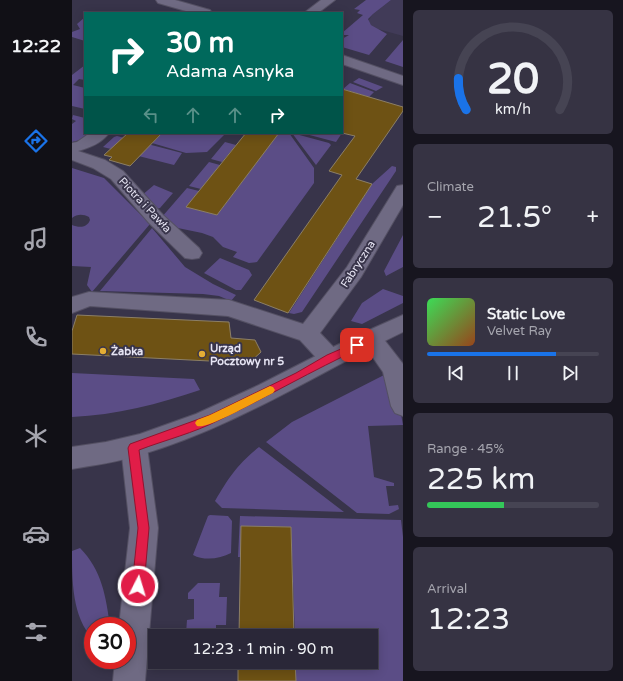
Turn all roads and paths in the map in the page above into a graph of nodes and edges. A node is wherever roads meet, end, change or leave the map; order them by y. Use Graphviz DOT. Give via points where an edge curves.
graph roads {
  1 [pos="162,0"];
  2 [pos="329,0"];
  3 [pos="203,12"];
  4 [pos="311,12"];
  5 [pos="343,59"];
  6 [pos="403,81"];
  7 [pos="100,134"];
  8 [pos="72,148"];
  9 [pos="72,155"];
  10 [pos="403,190"];
  11 [pos="192,253"];
  12 [pos="72,305"];
  13 [pos="403,324"];
  14 [pos="308,334"];
  15 [pos="371,339"];
  16 [pos="330,358"];
  17 [pos="403,406"];
  18 [pos="134,448"];
  19 [pos="72,458"];
  20 [pos="129,681"];
  1 -- 3 [label="street"];
  2 -- 4 [label="street"];
  5 -- 6 [label="street"];
  7 -- 8 [label="street" via="83,146"];
  9 -- 11 [label="street, Piotra i Pawła" via="99,164 117,176 156,219"];
  10 -- 14 [label="street, Fabryczna" via="354,272"];
  12 -- 14 [label="street" via="90,299 219,306"];
  13 -- 15 [label="street"];
  14 -- 16 [label="street"];
  15 -- 16 [label="street"];
  15 -- 17 [label="street" via="394,369"];
  16 -- 18 [label="street" via="214,418"];
  18 -- 19 [label="street"];
  18 -- 20 [label="street" via="144,528"];
}
